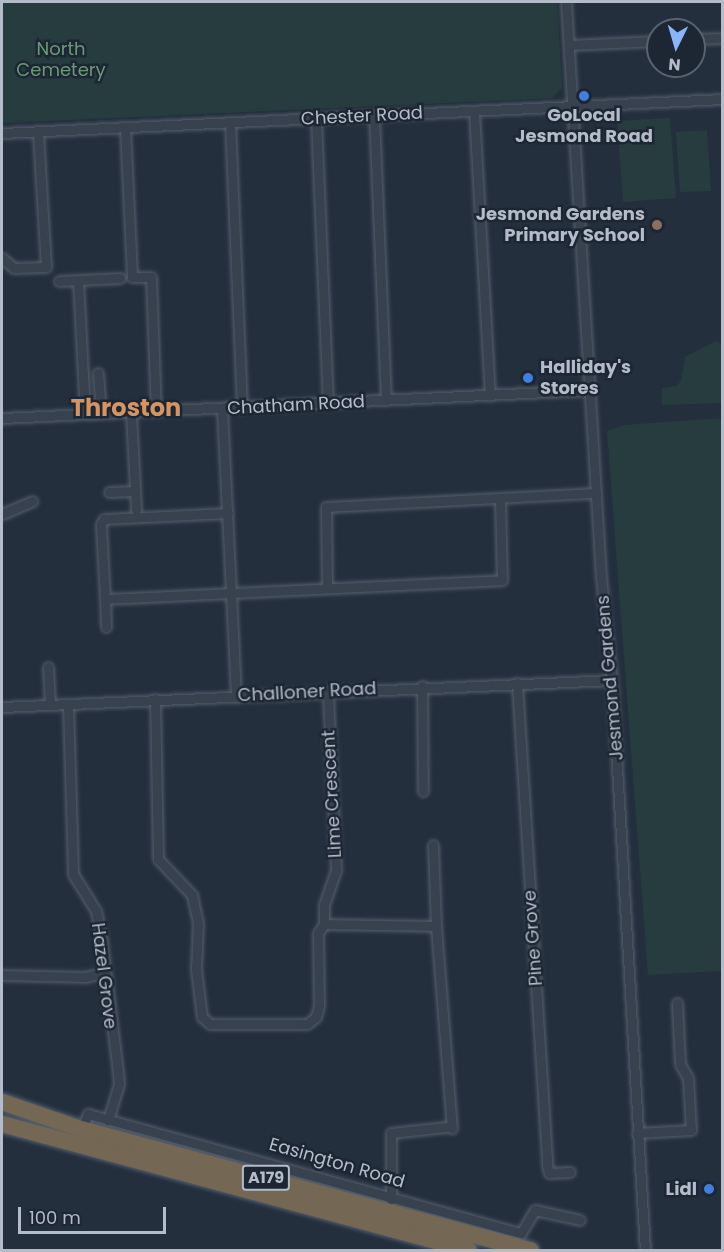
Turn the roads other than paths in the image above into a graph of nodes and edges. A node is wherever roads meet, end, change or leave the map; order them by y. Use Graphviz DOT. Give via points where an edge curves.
graph roads {
  1 [pos="566,2"];
  2 [pos="723,38"];
  3 [pos="706,39"];
  4 [pos="646,42"];
  5 [pos="569,45"];
  6 [pos="723,99"];
  7 [pos="573,106"];
  8 [pos="474,111"];
  9 [pos="374,115"];
  10 [pos="316,118"];
  11 [pos="230,122"];
  12 [pos="125,127"];
  13 [pos="38,131"];
  14 [pos="2,133"];
  15 [pos="2,258"];
  16 [pos="120,278"];
  17 [pos="59,280"];
  18 [pos="78,280"];
  19 [pos="98,373"];
  20 [pos="590,390"];
  21 [pos="490,396"];
  22 [pos="386,400"];
  23 [pos="328,403"];
  24 [pos="242,408"];
  25 [pos="222,409"];
  26 [pos="156,411"];
  27 [pos="131,413"];
  28 [pos="85,414"];
  29 [pos="101,414"];
  30 [pos="2,418"];
  31 [pos="135,491"];
  32 [pos="109,492"];
  33 [pos="596,493"];
  34 [pos="500,499"];
  35 [pos="32,501"];
  36 [pos="136,510"];
  37 [pos="228,513"];
  38 [pos="2,514"];
  39 [pos="327,587"];
  40 [pos="231,594"];
  41 [pos="105,599"];
  42 [pos="106,627"];
  43 [pos="48,667"];
  44 [pos="612,680"];
  45 [pos="517,683"];
  46 [pos="422,686"];
  47 [pos="328,691"];
  48 [pos="236,696"];
  49 [pos="155,699"];
  50 [pos="68,704"];
  51 [pos="50,705"];
  52 [pos="2,707"];
  53 [pos="423,791"];
  54 [pos="433,844"];
  55 [pos="324,924"];
  56 [pos="436,926"];
  57 [pos="103,973"];
  58 [pos="2,975"];
  59 [pos="677,1003"];
  60 [pos="2,1102"];
  61 [pos="108,1120"];
  62 [pos="2,1124"];
  63 [pos="637,1133"];
  64 [pos="79,1136"];
  65 [pos="570,1172"];
  66 [pos="391,1199"];
  67 [pos="580,1220"];
  68 [pos="412,1227"];
  69 [pos="512,1242"];
  70 [pos="468,1251"];
  71 [pos="531,1251"];
  72 [pos="645,1251"];
  1 -- 5 [label="street, Jesmond Gardens"];
  2 -- 3 [label="street"];
  4 -- 5 [label="street"];
  5 -- 7 [label="street, Jesmond Gardens"];
  6 -- 7 [label="street, Chester Road"];
  7 -- 8 [label="street, Chester Road"];
  7 -- 20 [label="street, Jesmond Gardens"];
  8 -- 9 [label="street, Chester Road"];
  8 -- 21 [label="street"];
  9 -- 10 [label="street, Chester Road"];
  9 -- 22 [label="street"];
  10 -- 11 [label="street, Chester Road"];
  10 -- 23 [label="street"];
  11 -- 12 [label="street, Chester Road"];
  11 -- 24 [label="street"];
  12 -- 13 [label="street, Chester Road"];
  12 -- 26 [label="street" via="132,277 151,277"];
  13 -- 14 [label="street, Chester Road"];
  13 -- 15 [label="street" via="46,267 14,268"];
  16 -- 18 [label="street"];
  17 -- 18 [label="street"];
  18 -- 28 [label="street"];
  19 -- 29 [label="street"];
  20 -- 21 [label="street, Chatham Road"];
  20 -- 33 [label="street, Jesmond Gardens"];
  21 -- 22 [label="street, Chatham Road"];
  22 -- 23 [label="street, Chatham Road"];
  23 -- 24 [label="street, Chatham Road"];
  24 -- 25 [label="street, Chatham Road"];
  25 -- 26 [label="street, Chatham Road"];
  25 -- 37 [label="street"];
  26 -- 27 [label="street, Chatham Road"];
  27 -- 29 [label="street, Chatham Road"];
  27 -- 31 [label="street"];
  28 -- 29 [label="street, Chatham Road"];
  28 -- 30 [label="street, Chatham Road"];
  31 -- 32 [label="street"];
  31 -- 36 [label="street"];
  33 -- 34 [label="street"];
  33 -- 44 [label="street, Jesmond Gardens"];
  34 -- 39 [label="street" via="326,507"];
  34 -- 39 [label="street" via="502,580"];
  35 -- 38 [label="street"];
  37 -- 40 [label="street"];
  37 -- 41 [label="street" via="104,519 101,524"];
  39 -- 40 [label="street"];
  40 -- 41 [label="street"];
  40 -- 48 [label="street"];
  41 -- 42 [label="street"];
  43 -- 51 [label="street"];
  44 -- 45 [label="street, Challoner Road"];
  44 -- 63 [label="street, Jesmond Gardens"];
  45 -- 46 [label="street, Challoner Road"];
  45 -- 65 [label="street, Pine Grove" via="547,1165 549,1173"];
  46 -- 47 [label="street, Challoner Road"];
  46 -- 53 [label="street"];
  47 -- 48 [label="street, Challoner Road"];
  47 -- 55 [label="street, Lime Crescent" via="336,870 324,904"];
  48 -- 49 [label="street, Challoner Road"];
  49 -- 50 [label="street, Challoner Road"];
  49 -- 55 [label="street, Lime Crescent" via="158,859 192,895 198,924 196,969 202,1017 210,1024 307,1024 316,1017 320,1006 318,933"];
  50 -- 51 [label="street, Challoner Road"];
  50 -- 57 [label="street, Hazel Grove" via="73,874 96,911"];
  51 -- 52 [label="street, Challoner Road"];
  54 -- 56 [label="street"];
  55 -- 56 [label="street"];
  56 -- 66 [label="street" via="449,1127 386,1133"];
  57 -- 58 [label="street" via="84,977"];
  57 -- 61 [label="street, Hazel Grove" via="119,1084"];
  59 -- 63 [label="street" via="680,1064 688,1078 691,1130"];
  60 -- 64 [label="highway, Easington Road / A179"];
  61 -- 64 [label="street, Easington Road" via="88,1114"];
  61 -- 66 [label="street, Easington Road"];
  62 -- 64 [label="highway, Easington Road / A179"];
  63 -- 72 [label="street, Jesmond Gardens"];
  64 -- 68 [label="highway, Easington Road / A179"];
  66 -- 69 [label="street, Easington Road"];
  67 -- 69 [label="street" via="535,1210"];
  68 -- 69 [label="highway, Easington Road / A179"];
  68 -- 70 [label="highway, Easington Road / A179"];
  69 -- 71 [label="highway, Easington Road / A179"];
}
